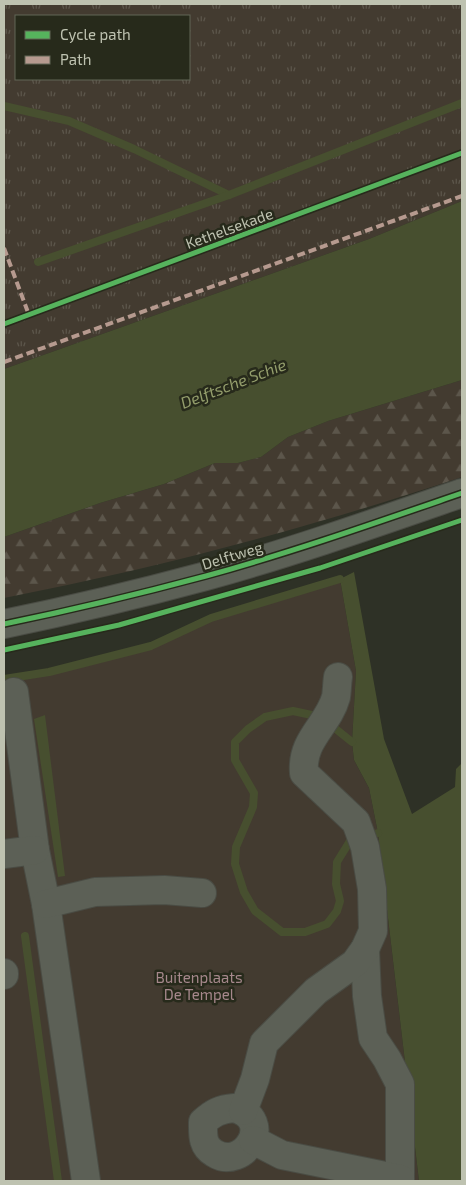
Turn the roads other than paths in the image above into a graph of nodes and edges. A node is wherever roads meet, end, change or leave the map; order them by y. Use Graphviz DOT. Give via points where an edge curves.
graph roads {
  1 [pos="462,493"];
  2 [pos="4,624"];
  3 [pos="338,677"];
  4 [pos="11,699"];
  5 [pos="12,746"];
  6 [pos="35,850"];
  7 [pos="4,854"];
  8 [pos="202,893"];
  9 [pos="46,904"];
  10 [pos="365,949"];
  11 [pos="243,1110"];
  12 [pos="253,1140"];
  13 [pos="400,1180"];
  14 [pos="86,1181"];
  1 -- 2 [label="street, Delftweg" via="208,576"];
  3 -- 10 [label="street" via="336,697 306,748 304,773 356,822 365,847 374,931"];
  4 -- 5 [label="street"];
  5 -- 6 [label="street"];
  6 -- 7 [label="street"];
  6 -- 9 [label="street"];
  8 -- 9 [label="street" via="164,890 95,892"];
  9 -- 14 [label="street"];
  10 -- 11 [label="street" via="355,963 316,991 264,1043"];
  10 -- 13 [label="street" via="366,996 373,1038 400,1084"];
  11 -- 12 [label="street" via="252,1118 256,1132"];
  11 -- 12 [label="street" via="223,1109 213,1114 203,1122 203,1139 209,1150 221,1158 233,1158"];
  12 -- 13 [label="street" via="282,1155"];
}
